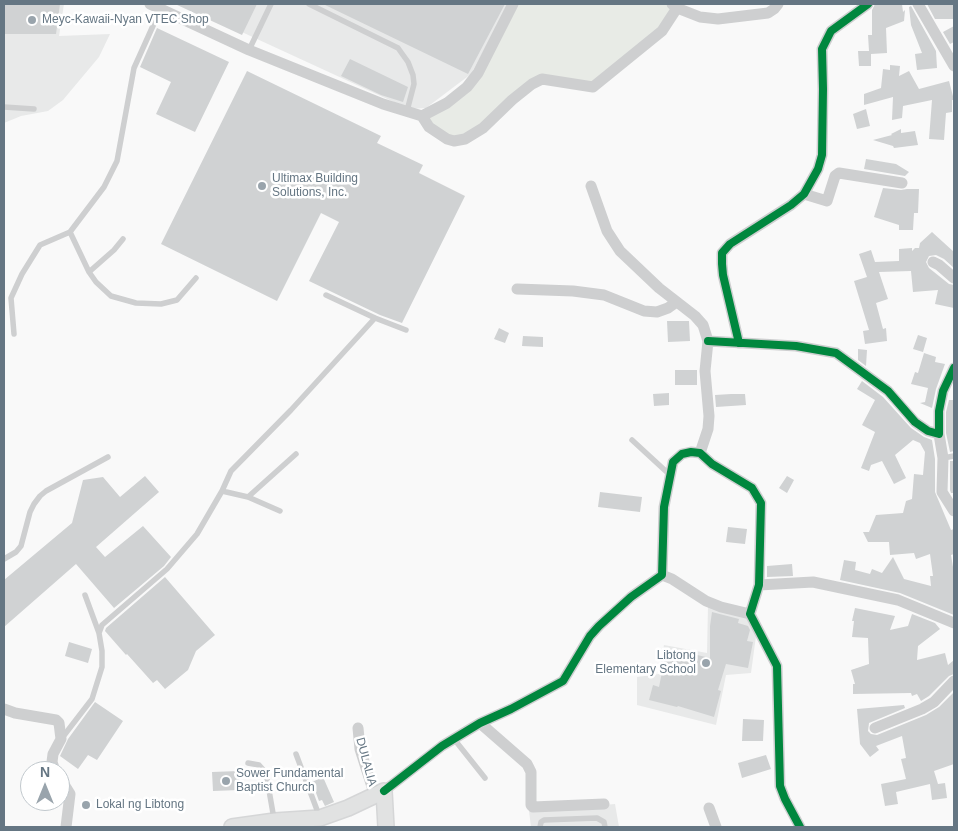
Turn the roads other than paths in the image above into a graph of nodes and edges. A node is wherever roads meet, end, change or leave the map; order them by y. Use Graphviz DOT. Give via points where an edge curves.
graph roads {
  1 [pos="271,4"];
  2 [pos="309,4"];
  3 [pos="513,4"];
  4 [pos="778,4"];
  5 [pos="868,4"];
  6 [pos="918,4"];
  7 [pos="158,5"];
  8 [pos="675,6"];
  9 [pos="249,50"];
  10 [pos="954,66"];
  11 [pos="4,107"];
  12 [pos="34,108"];
  13 [pos="407,111"];
  14 [pos="422,116"];
  15 [pos="902,183"];
  16 [pos="591,186"];
  17 [pos="804,194"];
  18 [pos="70,232"];
  19 [pos="123,239"];
  20 [pos="933,262"];
  21 [pos="89,272"];
  22 [pos="196,278"];
  23 [pos="954,278"];
  24 [pos="517,289"];
  25 [pos="326,295"];
  26 [pos="675,303"];
  27 [pos="375,318"];
  28 [pos="406,330"];
  29 [pos="14,334"];
  30 [pos="708,341"];
  31 [pos="739,343"];
  32 [pos="954,368"];
  33 [pos="939,434"];
  34 [pos="632,440"];
  35 [pos="700,453"];
  36 [pos="296,454"];
  37 [pos="108,457"];
  38 [pos="949,457"];
  39 [pos="670,474"];
  40 [pos="222,491"];
  41 [pos="248,497"];
  42 [pos="954,511"];
  43 [pos="280,512"];
  44 [pos="4,559"];
  45 [pos="662,575"];
  46 [pos="759,585"];
  47 [pos="85,595"];
  48 [pos="750,614"];
  49 [pos="954,623"];
  50 [pos="99,633"];
  51 [pos="954,681"];
  52 [pos="4,709"];
  53 [pos="480,723"];
  54 [pos="358,728"];
  55 [pos="875,728"];
  56 [pos="61,739"];
  57 [pos="454,739"];
  58 [pos="296,754"];
  59 [pos="52,761"];
  60 [pos="248,763"];
  61 [pos="485,778"];
  62 [pos="379,793"];
  63 [pos="604,804"];
  64 [pos="709,808"];
  65 [pos="68,811"];
  66 [pos="320,818"];
  67 [pos="280,823"];
  68 [pos="66,827"];
  69 [pos="232,827"];
  70 [pos="386,827"];
  71 [pos="540,827"];
  72 [pos="605,827"];
  73 [pos="716,827"];
  74 [pos="800,827"];
  1 -- 9 [label="lane"];
  2 -- 13 [label="lane" via="398,48 413,75"];
  3 -- 14 [label="street" via="478,73 467,87"];
  4 -- 8 [label="street" via="768,13 718,19 700,17"];
  5 -- 17 [label="street" via="831,31 822,49 822,155"];
  6 -- 10 [label="street"];
  7 -- 9 [label="street"];
  7 -- 18 [label="lane" via="134,68 117,161 104,187"];
  8 -- 14 [label="street" via="662,31 593,87 542,79 512,100 483,128 465,139 454,141 429,127"];
  9 -- 13 [label="street"];
  11 -- 12 [label="lane"];
  13 -- 14 [label="street"];
  15 -- 17 [label="street" via="839,173 827,201"];
  16 -- 26 [label="street" via="607,231 620,251"];
  17 -- 31 [label="street" via="730,244 722,253 723,275"];
  18 -- 21 [label="lane"];
  18 -- 29 [label="lane" via="40,245 22,274 11,298"];
  19 -- 21 [label="lane"];
  20 -- 23 [label="street"];
  21 -- 22 [label="lane" via="111,296 136,303 161,304 177,300"];
  24 -- 26 [label="street" via="604,295 644,311 657,312"];
  25 -- 27 [label="lane"];
  26 -- 30 [label="street" via="703,325"];
  27 -- 28 [label="lane"];
  27 -- 40 [label="lane" via="231,471"];
  30 -- 31 [label="street"];
  30 -- 35 [label="street" via="705,371 708,429"];
  31 -- 33 [label="street" via="796,346 836,353 888,391 916,422"];
  32 -- 33 [label="street" via="943,391"];
  33 -- 38 [label="street"];
  34 -- 39 [label="lane"];
  35 -- 39 [label="street" via="682,454 673,462"];
  35 -- 46 [label="street" via="752,488 762,502"];
  36 -- 41 [label="lane"];
  37 -- 44 [label="lane" via="40,496 30,512 21,546"];
  38 -- 42 [label="street" via="942,492"];
  39 -- 45 [label="street" via="664,507"];
  40 -- 41 [label="lane"];
  40 -- 50 [label="lane" via="197,534 167,569 102,625"];
  41 -- 43 [label="lane"];
  45 -- 48 [label="street" via="706,601"];
  45 -- 53 [label="street" via="599,626 563,681"];
  46 -- 48 [label="street"];
  46 -- 49 [label="street" via="813,582 898,600"];
  47 -- 50 [label="lane"];
  48 -- 74 [label="street" via="777,666 780,786"];
  50 -- 56 [label="lane" via="102,667 92,698"];
  51 -- 55 [label="street" via="934,702"];
  52 -- 56 [label="street" via="56,720"];
  53 -- 57 [label="street"];
  53 -- 63 [label="street" via="527,764 531,772 533,807"];
  54 -- 62 [label="street, DULALIA" via="360,749"];
  56 -- 59 [label="street"];
  57 -- 61 [label="lane"];
  57 -- 62 [label="street"];
  58 -- 66 [label="lane"];
  60 -- 67 [label="lane" via="259,765 266,773"];
  62 -- 66 [label="main road"];
  62 -- 70 [label="main road"];
  64 -- 73 [label="street"];
  65 -- 68 [label="street"];
  66 -- 67 [label="main road"];
  67 -- 69 [label="main road"];
  71 -- 72 [label="lane" via="544,820 597,818 604,822"];
}
